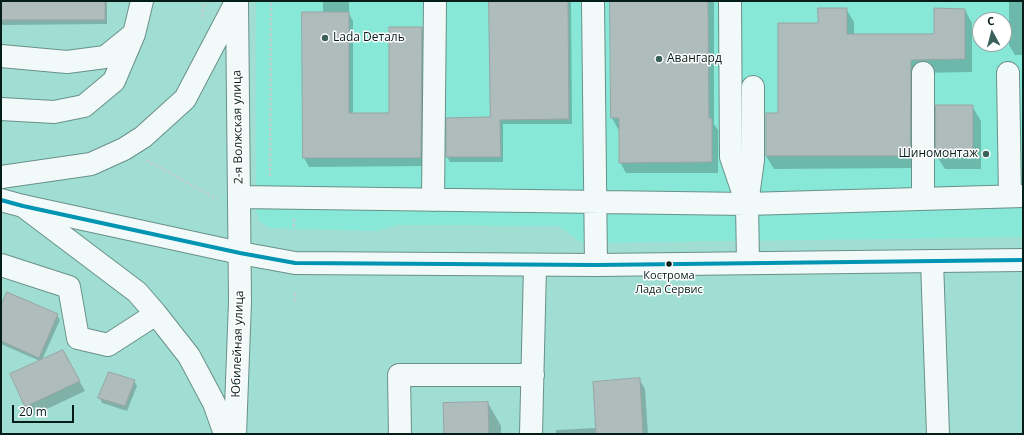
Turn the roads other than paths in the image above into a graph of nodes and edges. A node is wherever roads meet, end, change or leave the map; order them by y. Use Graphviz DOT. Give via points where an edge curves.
graph roads {
  1 [pos="142,1"];
  2 [pos="237,1"];
  3 [pos="436,1"];
  4 [pos="593,1"];
  5 [pos="730,1"];
  6 [pos="134,34"];
  7 [pos="1,56"];
  8 [pos="1008,72"];
  9 [pos="923,73"];
  10 [pos="753,87"];
  11 [pos="1,108"];
  12 [pos="1,177"];
  13 [pos="1016,196"];
  14 [pos="229,199"];
  15 [pos="923,199"];
  16 [pos="1,200"];
  17 [pos="433,200"];
  18 [pos="595,202"];
  19 [pos="747,204"];
  20 [pos="24,206"];
  21 [pos="240,253"];
  22 [pos="1023,260"];
  23 [pos="932,261"];
  24 [pos="748,262"];
  25 [pos="1,265"];
  26 [pos="596,265"];
  27 [pos="535,266"];
  28 [pos="156,314"];
  29 [pos="533,375"];
  30 [pos="225,434"];
  31 [pos="235,434"];
  32 [pos="400,434"];
  33 [pos="531,434"];
  34 [pos="938,434"];
  1 -- 6 [label="main road"];
  2 -- 12 [label="main road" via="185,99 143,137 91,164"];
  2 -- 14 [label="main road, 2-я Волжская улица"];
  3 -- 17 [label="main road"];
  4 -- 18 [label="main road"];
  5 -- 19 [label="main road" via="731,157"];
  6 -- 7 [label="main road" via="105,57 67,62"];
  6 -- 11 [label="main road" via="114,80 84,106 54,112"];
  8 -- 13 [label="main road"];
  9 -- 15 [label="main road"];
  10 -- 19 [label="main road" via="753,160"];
  13 -- 15 [label="main road"];
  14 -- 17 [label="main road"];
  14 -- 21 [label="main road, 2-я Волжская улица"];
  15 -- 19 [label="main road"];
  16 -- 20 [label="main road"];
  17 -- 18 [label="main road"];
  18 -- 19 [label="main road"];
  18 -- 26 [label="main road"];
  19 -- 24 [label="main road"];
  20 -- 21 [label="main road"];
  20 -- 28 [label="main road" via="138,292"];
  21 -- 27 [label="main road" via="295,263"];
  21 -- 31 [label="main road, Юбилейная улица"];
  22 -- 23 [label="main road"];
  23 -- 24 [label="main road"];
  23 -- 34 [label="main road"];
  24 -- 26 [label="main road"];
  25 -- 28 [label="main road" via="69,287 78,338 108,345"];
  26 -- 27 [label="main road"];
  27 -- 29 [label="main road"];
  28 -- 30 [label="main road" via="189,356 214,403"];
  29 -- 32 [label="main road" via="399,375"];
  29 -- 33 [label="main road"];
}
